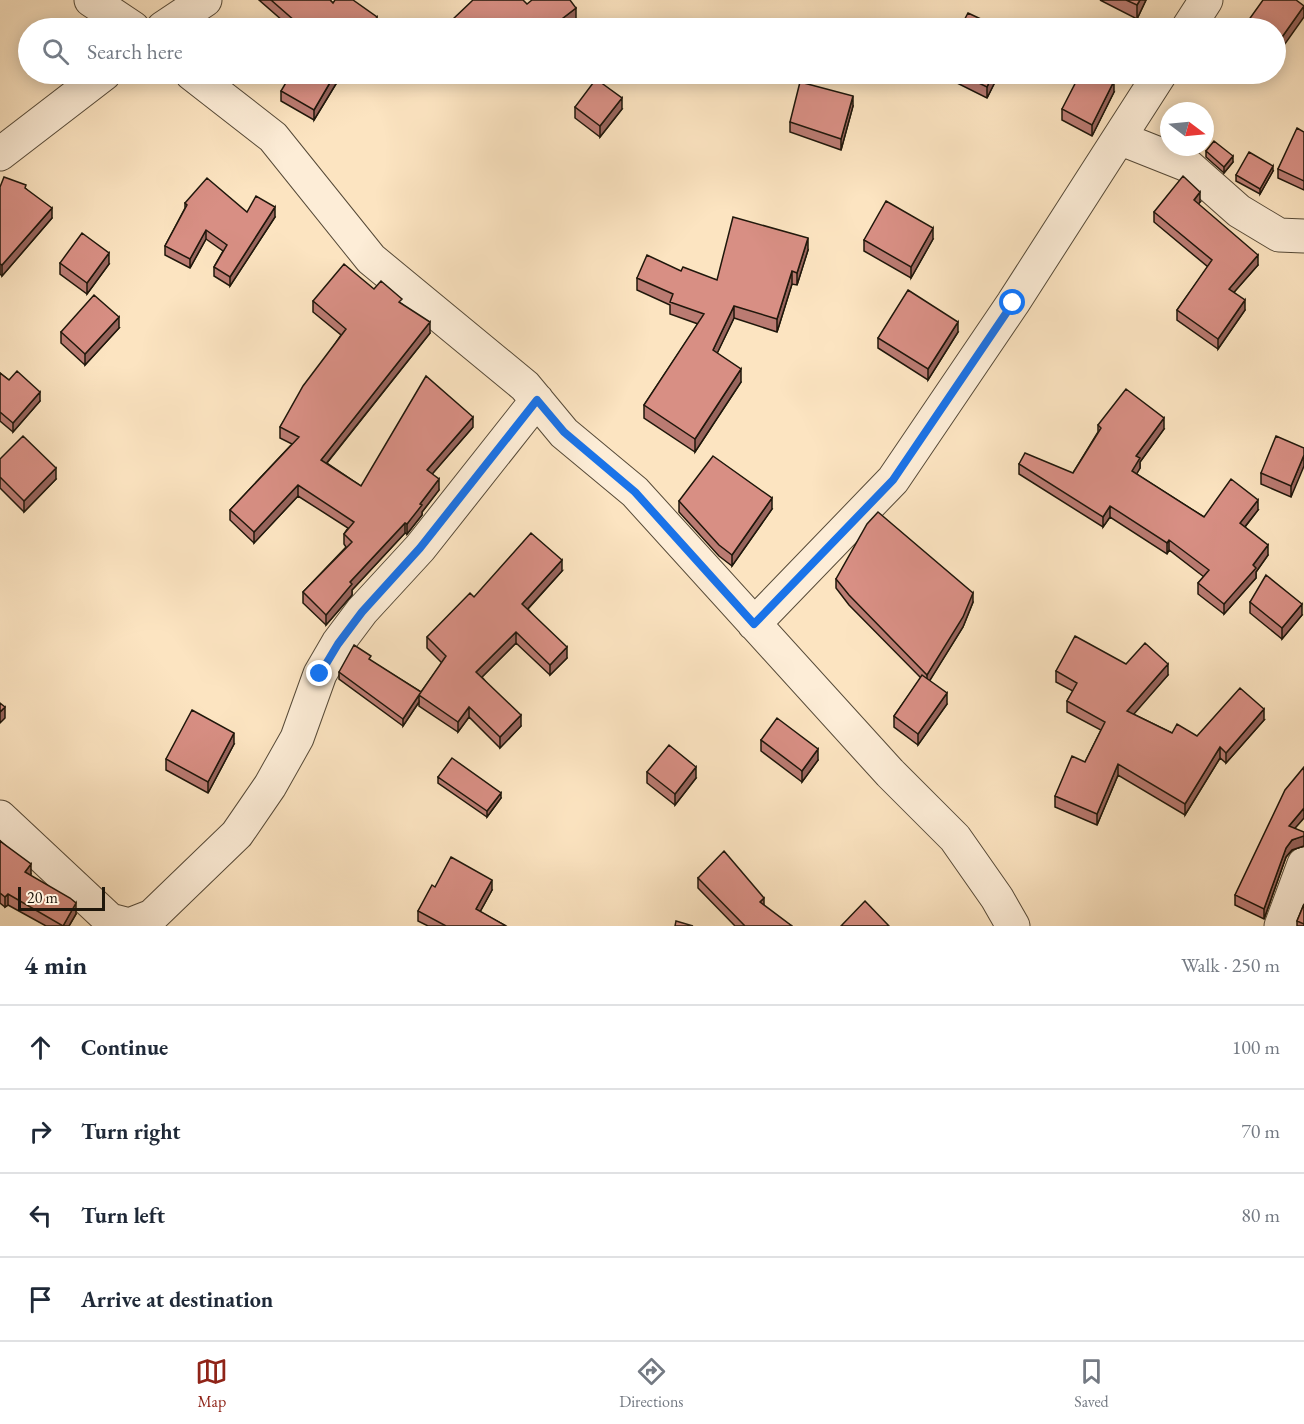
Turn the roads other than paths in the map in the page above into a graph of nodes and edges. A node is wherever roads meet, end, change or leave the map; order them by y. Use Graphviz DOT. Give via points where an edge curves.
graph roads {
  1 [pos="92,0"];
  2 [pos="205,0"];
  3 [pos="1206,0"];
  4 [pos="118,18"];
  5 [pos="178,18"];
  6 [pos="1194,18"];
  7 [pos="91,84"];
  8 [pos="205,84"];
  9 [pos="1154,84"];
  10 [pos="1119,138"];
  11 [pos="0,154"];
  12 [pos="1304,236"];
  13 [pos="537,400"];
  14 [pos="754,624"];
  15 [pos="0,817"];
  16 [pos="1304,864"];
  17 [pos="997,898"];
  18 [pos="1013,926"];
  19 [pos="1039,926"];
  20 [pos="1281,926"];
  1 -- 4 [label="street"];
  2 -- 5 [label="street"];
  3 -- 6 [label="street"];
  7 -- 11 [label="street"];
  8 -- 13 [label="street" via="273,138 371,260"];
  9 -- 10 [label="street"];
  10 -- 12 [label="street" via="1187,165 1239,211 1279,235"];
  10 -- 14 [label="street" via="893,480"];
  13 -- 14 [label="street" via="564,432 635,492"];
  13 -- 15 [label="street" via="338,644 320,674 297,738 237,834 152,916 129,925 110,920"];
  14 -- 17 [label="street" via="955,838"];
  16 -- 20 [label="street"];
  17 -- 18 [label="street"];
  17 -- 19 [label="street"];
}
